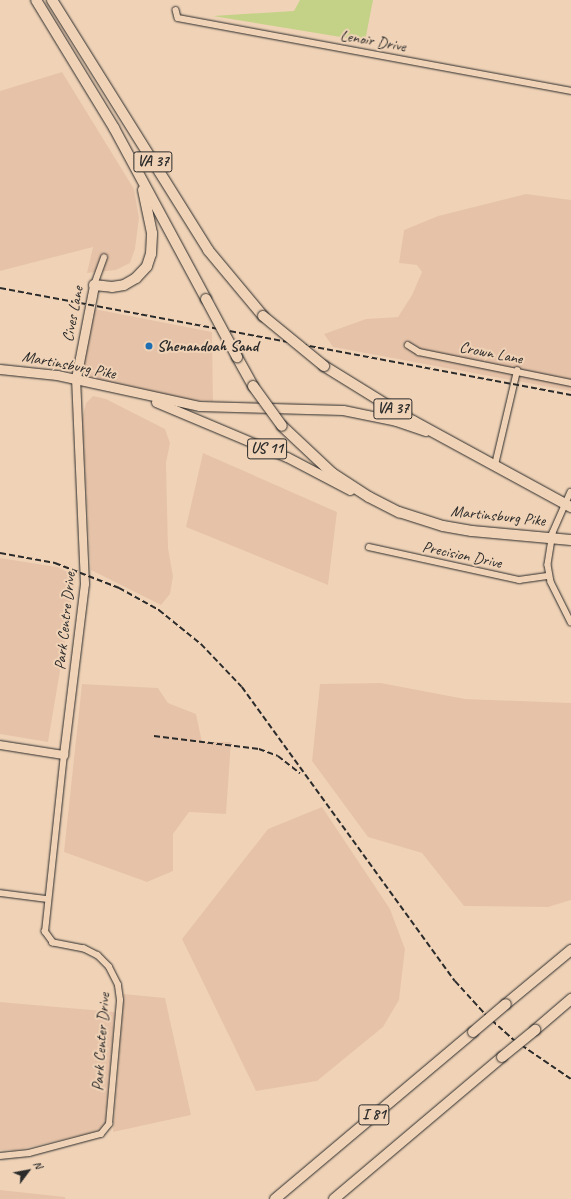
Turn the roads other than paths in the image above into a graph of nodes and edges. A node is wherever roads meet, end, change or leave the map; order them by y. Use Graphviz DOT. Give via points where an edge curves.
graph roads {
  1 [pos="36,0"];
  2 [pos="52,0"];
  3 [pos="176,10"];
  4 [pos="59,37"];
  5 [pos="571,91"];
  6 [pos="104,258"];
  7 [pos="94,285"];
  8 [pos="408,345"];
  9 [pos="0,369"];
  10 [pos="516,371"];
  11 [pos="76,378"];
  12 [pos="571,383"];
  13 [pos="133,392"];
  14 [pos="464,449"];
  15 [pos="495,465"];
  16 [pos="571,492"];
  17 [pos="568,505"];
  18 [pos="399,512"];
  19 [pos="552,537"];
  20 [pos="571,540"];
  21 [pos="369,547"];
  22 [pos="549,576"];
  23 [pos="571,622"];
  24 [pos="0,745"];
  25 [pos="64,755"];
  26 [pos="53,865"];
  27 [pos="0,893"];
  28 [pos="48,899"];
  29 [pos="571,950"];
  30 [pos="571,999"];
  31 [pos="0,1156"];
  32 [pos="275,1199"];
  33 [pos="334,1199"];
  1 -- 4 [label="highway, VA 37"];
  2 -- 14 [label="highway, VA 37, bridge" via="204,243 232,281 263,316 324,366 379,402"];
  3 -- 5 [label="street, Lenoir Drive" via="178,18"];
  4 -- 7 [label="highway" via="139,181 151,221 151,254 143,272 124,285"];
  4 -- 18 [label="highway, VA 37, bridge" via="114,128 253,386 282,426 332,473 368,497"];
  6 -- 7 [label="street, Cives Lane"];
  7 -- 11 [label="main road, Cives Lane"];
  8 -- 10 [label="street, Crown Lane" via="419,352"];
  9 -- 11 [label="main road, Martinsburg Pike / US 11"];
  10 -- 12 [label="street, Crown Lane"];
  10 -- 15 [label="street"];
  11 -- 13 [label="main road, Martinsburg Pike / US 11"];
  11 -- 25 [label="street, Park Centre Drive" via="85,584"];
  13 -- 14 [label="main road, US 11" via="214,408 313,408 361,413 405,424"];
  13 -- 18 [label="main road, US 11" via="287,457 379,505"];
  14 -- 15 [label="highway, Martinsburg Pike / US 11"];
  15 -- 17 [label="highway, Martinsburg Pike / US 11"];
  16 -- 17 [label="street"];
  17 -- 19 [label="street"];
  18 -- 19 [label="highway, Martinsburg Pike / US 11" via="461,529"];
  19 -- 20 [label="highway, Martinsburg Pike / US 11"];
  19 -- 22 [label="street"];
  21 -- 22 [label="street, Precision Drive" via="519,580"];
  22 -- 23 [label="street"];
  24 -- 25 [label="street"];
  25 -- 26 [label="street, Park Centre Drive"];
  26 -- 28 [label="street, Park Center Drive"];
  27 -- 28 [label="street"];
  28 -- 31 [label="street, Park Center Drive" via="45,928 49,940 58,945 84,949 98,956 109,966 118,985 120,1000 109,1124 101,1134 24,1154"];
  29 -- 32 [label="highway, I 81, bridge"];
  30 -- 33 [label="highway, I 81, bridge"];
}
